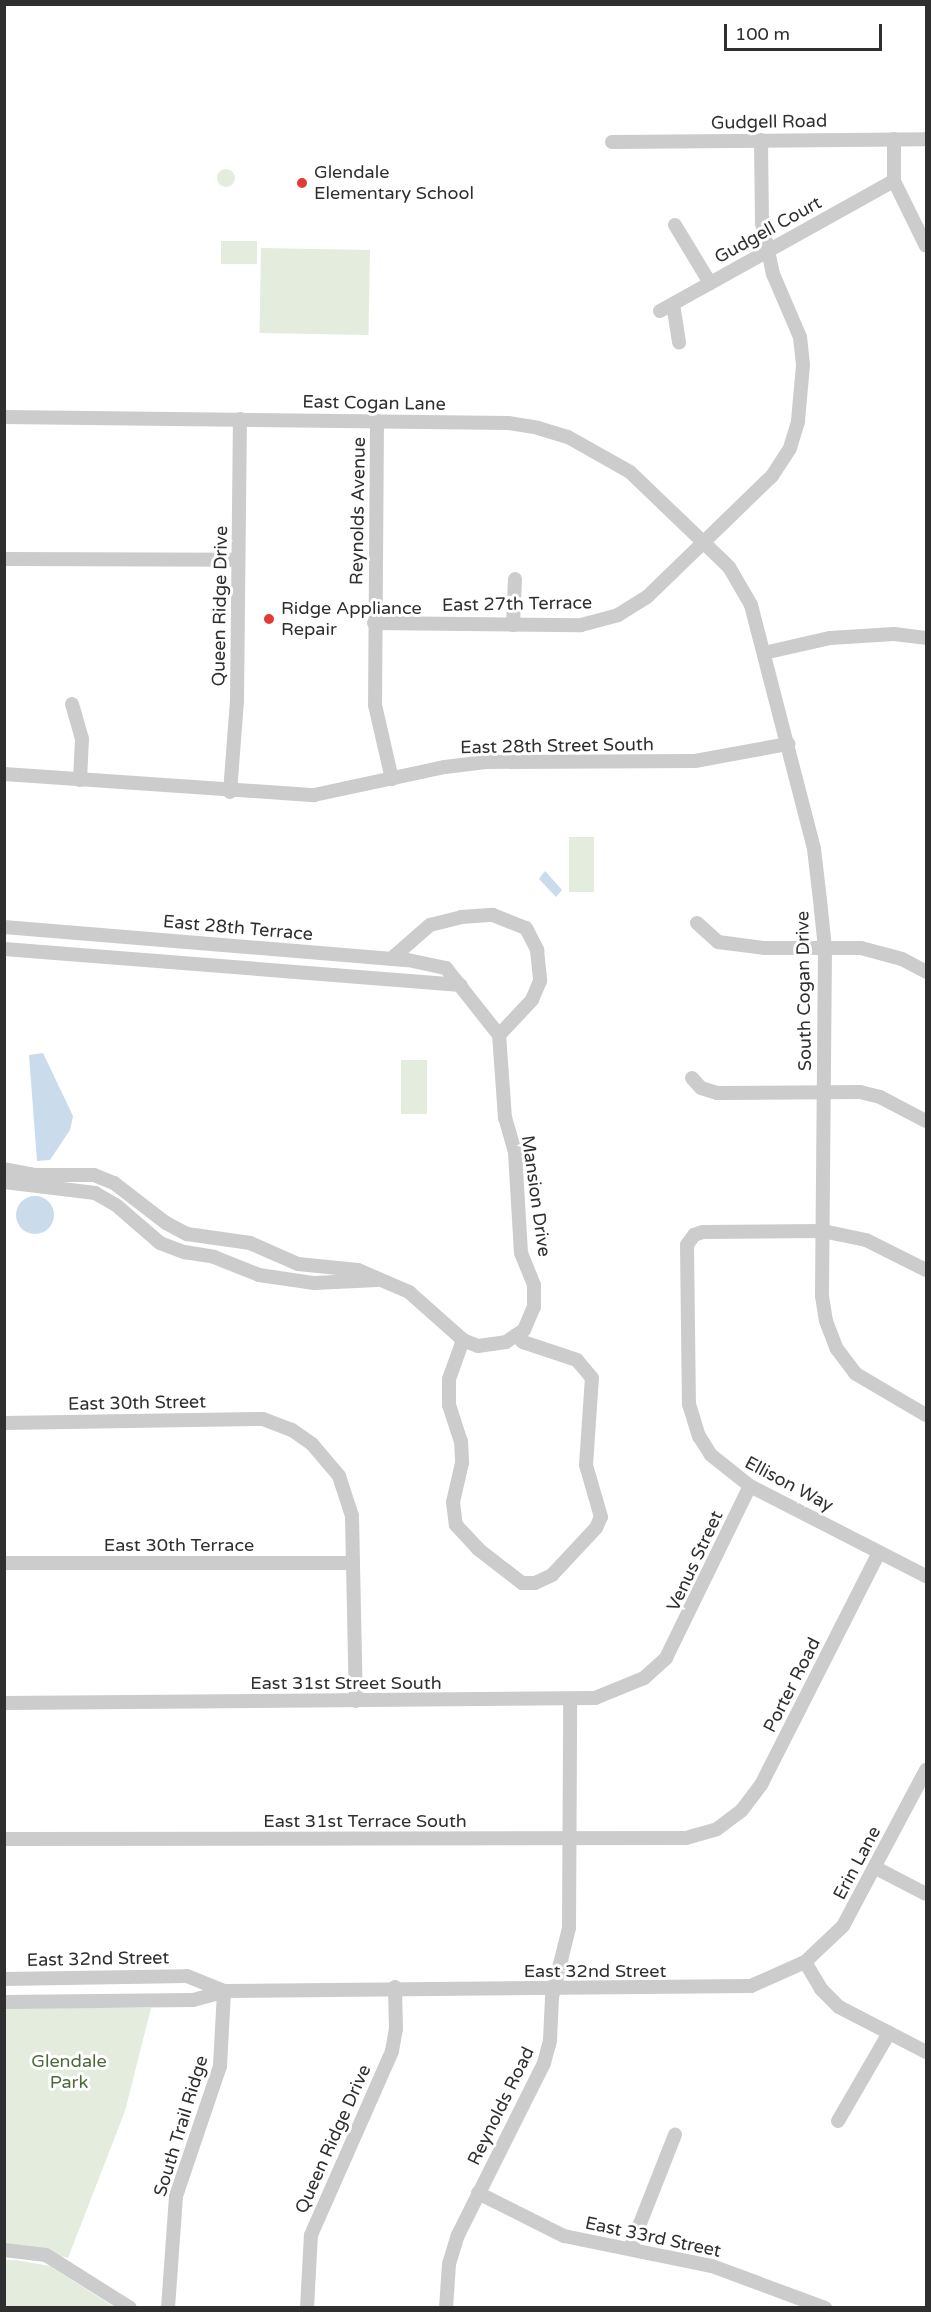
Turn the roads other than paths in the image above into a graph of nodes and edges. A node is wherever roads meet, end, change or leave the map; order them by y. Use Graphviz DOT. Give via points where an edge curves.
graph roads {
  1 [pos="894,139"];
  2 [pos="927,139"];
  3 [pos="761,140"];
  4 [pos="612,142"];
  5 [pos="894,181"];
  6 [pos="675,225"];
  7 [pos="927,246"];
  8 [pos="767,251"];
  9 [pos="710,283"];
  10 [pos="673,303"];
  11 [pos="660,311"];
  12 [pos="679,343"];
  13 [pos="4,417"];
  14 [pos="240,419"];
  15 [pos="376,421"];
  16 [pos="704,542"];
  17 [pos="4,559"];
  18 [pos="238,560"];
  19 [pos="514,579"];
  20 [pos="374,623"];
  21 [pos="513,625"];
  22 [pos="927,638"];
  23 [pos="764,653"];
  24 [pos="72,704"];
  25 [pos="788,744"];
  26 [pos="4,774"];
  27 [pos="392,779"];
  28 [pos="80,780"];
  29 [pos="230,792"];
  30 [pos="697,923"];
  31 [pos="4,927"];
  32 [pos="825,948"];
  33 [pos="4,949"];
  34 [pos="391,959"];
  35 [pos="927,972"];
  36 [pos="461,985"];
  37 [pos="499,1035"];
  38 [pos="692,1078"];
  39 [pos="822,1091"];
  40 [pos="927,1121"];
  41 [pos="4,1169"];
  42 [pos="4,1182"];
  43 [pos="822,1231"];
  44 [pos="927,1270"];
  45 [pos="394,1283"];
  46 [pos="516,1335"];
  47 [pos="463,1340"];
  48 [pos="927,1415"];
  49 [pos="4,1423"];
  50 [pos="750,1486"];
  51 [pos="879,1552"];
  52 [pos="4,1563"];
  53 [pos="353,1563"];
  54 [pos="927,1576"];
  55 [pos="671,1650"];
  56 [pos="570,1699"];
  57 [pos="356,1701"];
  58 [pos="4,1703"];
  59 [pos="927,1770"];
  60 [pos="723,1824"];
  61 [pos="4,1839"];
  62 [pos="572,1839"];
  63 [pos="876,1868"];
  64 [pos="927,1894"];
  65 [pos="805,1962"];
  66 [pos="4,1979"];
  67 [pos="395,1987"];
  68 [pos="555,1989"];
  69 [pos="224,1991"];
  70 [pos="4,2002"];
  71 [pos="889,2033"];
  72 [pos="927,2052"];
  73 [pos="838,2121"];
  74 [pos="675,2134"];
  75 [pos="478,2193"];
  76 [pos="630,2249"];
  77 [pos="4,2250"];
  78 [pos="130,2307"];
  79 [pos="168,2307"];
  80 [pos="307,2307"];
  81 [pos="446,2307"];
  82 [pos="825,2307"];
  1 -- 2 [label="street, Gudgell Road"];
  1 -- 3 [label="street, Gudgell Road"];
  1 -- 5 [label="street"];
  3 -- 4 [label="street, Gudgell Road"];
  3 -- 8 [label="street, East 27th Terrace" via="762,223"];
  5 -- 7 [label="street"];
  5 -- 8 [label="street, Gudgell Court"];
  6 -- 9 [label="street"];
  8 -- 9 [label="street, Gudgell Court"];
  8 -- 16 [label="street, East 27th Terrace" via="800,337 803,365 798,421 790,448 772,476"];
  9 -- 10 [label="street, Gudgell Court"];
  10 -- 11 [label="street, Gudgell Court"];
  10 -- 12 [label="street"];
  13 -- 14 [label="street, East Cogan Lane"];
  14 -- 15 [label="street, East Cogan Lane"];
  14 -- 18 [label="street, Queen Ridge Drive"];
  15 -- 16 [label="street, East Cogan Lane" via="508,423 568,437 630,472"];
  15 -- 20 [label="street, Reynolds Avenue"];
  16 -- 21 [label="street, East 27th Terrace" via="647,597 618,615 581,625"];
  16 -- 23 [label="street, South Cogan Drive" via="742,585"];
  17 -- 18 [label="street"];
  18 -- 29 [label="street, Queen Ridge Drive" via="237,700"];
  19 -- 21 [label="street"];
  20 -- 21 [label="street, East 27th Terrace"];
  20 -- 27 [label="street, Reynolds Avenue" via="375,705"];
  22 -- 23 [label="street" via="894,634 830,638"];
  23 -- 25 [label="street, South Cogan Drive"];
  24 -- 28 [label="street" via="82,739"];
  25 -- 27 [label="street, East 28th Street South" via="695,761 486,762"];
  25 -- 32 [label="street, South Cogan Drive" via="814,849"];
  26 -- 28 [label="street, East 28th Street South"];
  27 -- 29 [label="street, East 28th Street South" via="314,795"];
  28 -- 29 [label="street, East 28th Street South"];
  30 -- 32 [label="street" via="718,942 764,948"];
  31 -- 34 [label="street, East 28th Terrace"];
  32 -- 35 [label="street" via="861,948 902,959"];
  32 -- 39 [label="street, South Cogan Drive"];
  33 -- 36 [label="street"];
  34 -- 36 [label="street, East 28th Terrace" via="446,968"];
  34 -- 37 [label="street" via="430,925 460,917 493,915 526,928 537,950 540,981 532,1000"];
  36 -- 37 [label="street, East 28th Terrace"];
  37 -- 46 [label="street, Mansion Drive" via="505,1118 515,1152 521,1253 534,1285 534,1307 524,1330"];
  38 -- 39 [label="street" via="701,1088 717,1093"];
  39 -- 40 [label="street" via="880,1097"];
  39 -- 43 [label="street, South Cogan Drive"];
  41 -- 45 [label="street" via="94,1175 114,1183 166,1223 187,1234 250,1243 298,1264 336,1265"];
  42 -- 45 [label="street" via="95,1193 116,1205 160,1243 214,1257 259,1275 314,1284"];
  43 -- 44 [label="street" via="866,1240"];
  43 -- 48 [label="street, South Cogan Drive" via="822,1296 837,1350 865,1382"];
  43 -- 50 [label="street, Ellison Way" via="703,1232 687,1245 691,1415 711,1455"];
  45 -- 47 [label="street"];
  46 -- 47 [label="street" via="506,1342 478,1346"];
  46 -- 47 [label="street" via="523,1342 577,1360 592,1378 586,1465 601,1516 596,1528 552,1575 535,1583 522,1583 478,1549 456,1525 453,1502 462,1462 461,1441 449,1405 448,1379"];
  49 -- 53 [label="street, East 30th Street" via="269,1421 312,1444 339,1476 352,1516"];
  50 -- 51 [label="street, Ellison Way"];
  50 -- 55 [label="street, Venus Street"];
  51 -- 54 [label="street, Ellison Way"];
  51 -- 60 [label="street, Porter Road" via="761,1785 742,1810"];
  52 -- 53 [label="street, East 30th Terrace"];
  53 -- 57 [label="street"];
  55 -- 56 [label="street, East 31st Street South" via="644,1678 623,1690 595,1698"];
  56 -- 57 [label="street, East 31st Street South"];
  56 -- 62 [label="street, Reynolds Road"];
  57 -- 58 [label="street, East 31st Street South"];
  59 -- 63 [label="street, Erin Lane"];
  60 -- 62 [label="street, East 31st Terrace South" via="687,1838"];
  61 -- 62 [label="street, East 31st Terrace South"];
  62 -- 68 [label="street, Reynolds Road" via="569,1928"];
  63 -- 64 [label="street"];
  63 -- 65 [label="street, Erin Lane" via="843,1926"];
  65 -- 68 [label="street, East 32nd Street" via="768,1981 739,1988"];
  65 -- 71 [label="street" via="829,1999"];
  66 -- 69 [label="street, East 32nd Street" via="188,1976"];
  67 -- 68 [label="street, East 32nd Street"];
  67 -- 69 [label="street, East 32nd Street"];
  67 -- 80 [label="street, Queen Ridge Drive" via="392,2051 310,2235"];
  68 -- 75 [label="street, Reynolds Road" via="548,2053"];
  69 -- 70 [label="street, East 32nd Street" via="193,2000"];
  69 -- 79 [label="street, South Trail Ridge" via="220,2066 176,2196"];
  71 -- 72 [label="street"];
  71 -- 73 [label="street"];
  74 -- 76 [label="street"];
  75 -- 76 [label="street, East 33rd Street" via="564,2236"];
  75 -- 81 [label="street, Reynolds Road" via="449,2264"];
  76 -- 82 [label="street, East 33rd Street" via="753,2278"];
  77 -- 78 [label="street" via="46,2254"];
}
